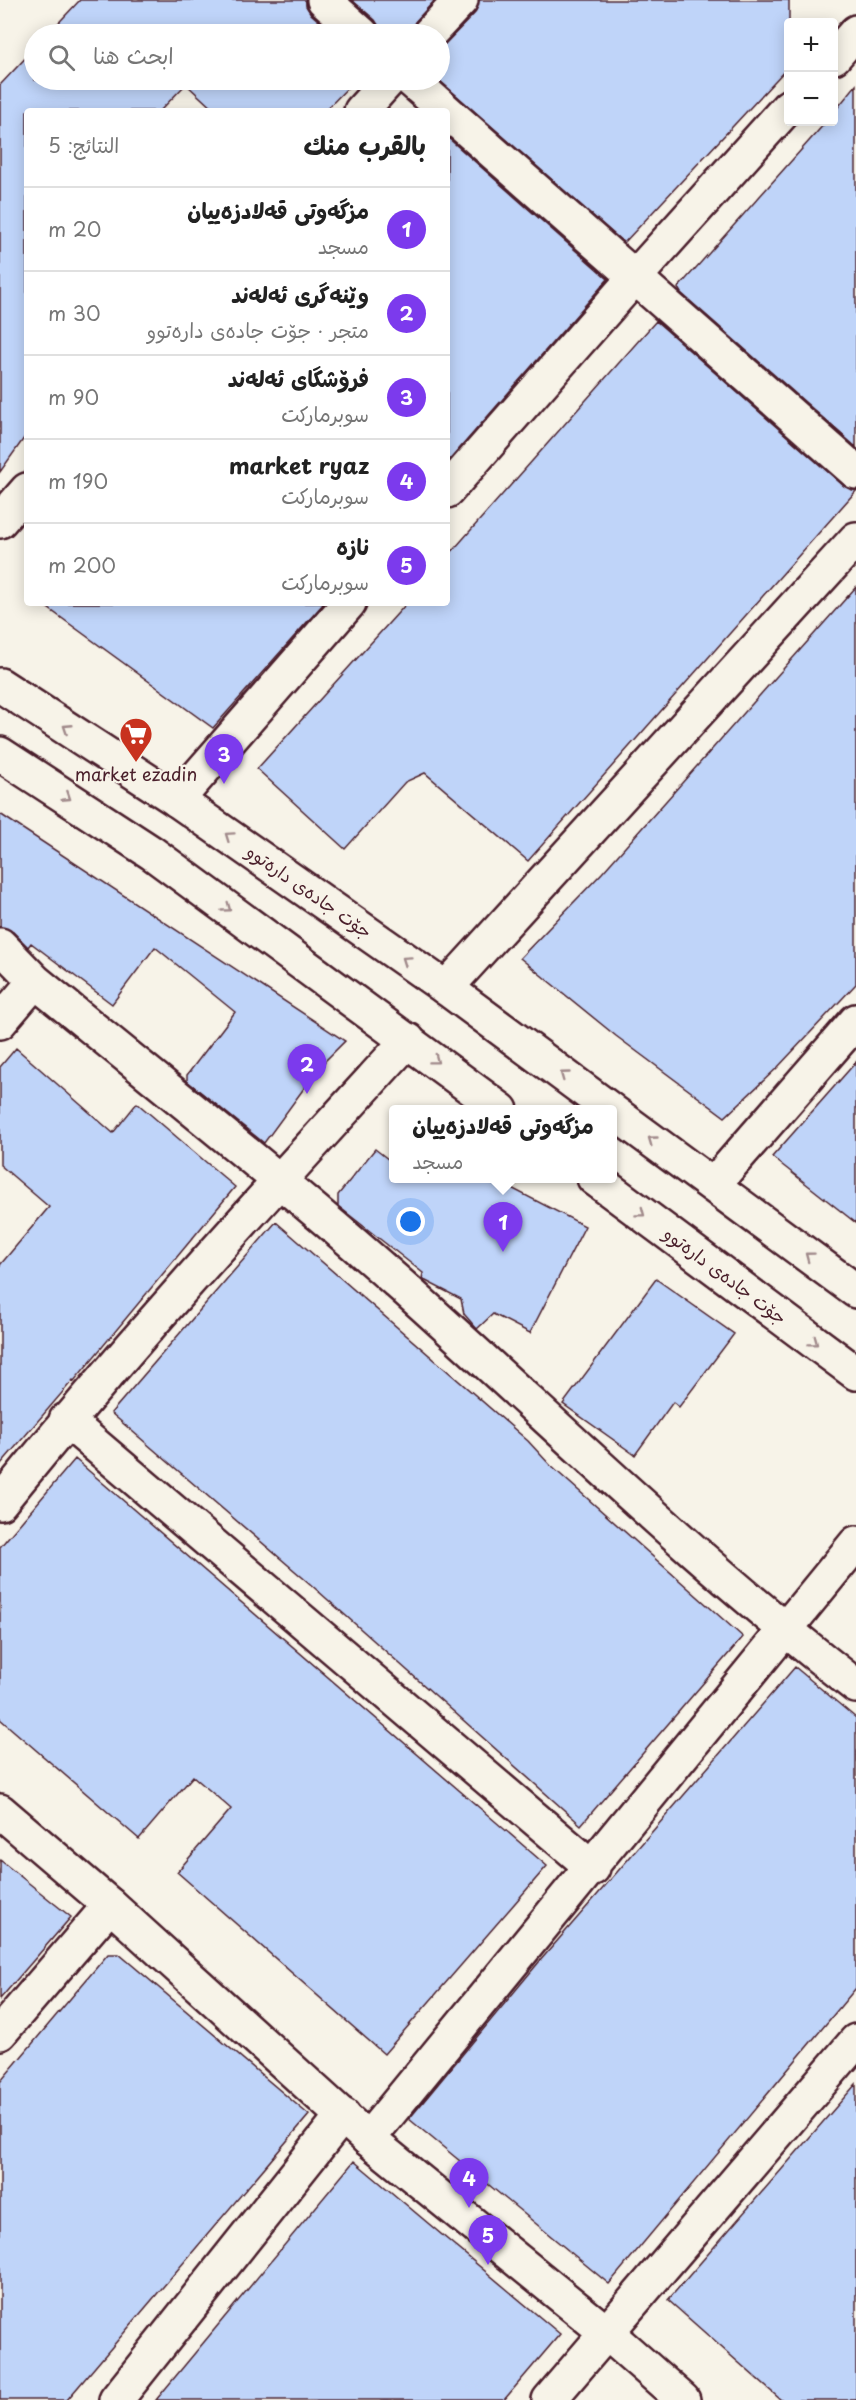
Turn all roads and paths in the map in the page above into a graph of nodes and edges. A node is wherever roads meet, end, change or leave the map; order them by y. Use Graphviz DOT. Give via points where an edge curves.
graph roads {
  1 [pos="324,0"];
  2 [pos="461,0"];
  3 [pos="351,24"];
  4 [pos="438,24"];
  5 [pos="856,32"];
  6 [pos="838,52"];
  7 [pos="379,90"];
  8 [pos="422,90"];
  9 [pos="364,108"];
  10 [pos="443,108"];
  11 [pos="784,113"];
  12 [pos="450,114"];
  13 [pos="635,277"];
  14 [pos="856,472"];
  15 [pos="450,488"];
  16 [pos="24,493"];
  17 [pos="0,521"];
  18 [pos="856,539"];
  19 [pos="346,606"];
  20 [pos="0,685"];
  21 [pos="0,754"];
  22 [pos="177,800"];
  23 [pos="0,945"];
  24 [pos="35,981"];
  25 [pos="446,988"];
  26 [pos="856,1021"];
  27 [pos="0,1022"];
  28 [pos="408,1040"];
  29 [pos="494,1105"];
  30 [pos="605,1105"];
  31 [pos="617,1114"];
  32 [pos="278,1180"];
  33 [pos="599,1183"];
  34 [pos="713,1185"];
  35 [pos="856,1291"];
  36 [pos="856,1373"];
  37 [pos="66,1420"];
  38 [pos="0,1503"];
  39 [pos="856,1543"];
  40 [pos="785,1631"];
  41 [pos="856,1686"];
  42 [pos="0,1811"];
  43 [pos="592,1868"];
  44 [pos="110,1905"];
  45 [pos="0,2033"];
  46 [pos="856,2041"];
  47 [pos="343,2115"];
  48 [pos="368,2139"];
  49 [pos="608,2333"];
  50 [pos="116,2400"];
  51 [pos="549,2400"];
  52 [pos="683,2400"];
  1 -- 3 [label="street"];
  2 -- 4 [label="street"];
  5 -- 6 [label="street"];
  7 -- 9 [label="street"];
  8 -- 10 [label="street"];
  11 -- 13 [label="street"];
  12 -- 13 [label="street"];
  13 -- 14 [label="street"];
  13 -- 15 [label="street"];
  16 -- 17 [label="street"];
  18 -- 25 [label="street"];
  19 -- 22 [label="street"];
  22 -- 20 [label="street, جۆت جادەی دارەتوو, one-way"];
  21 -- 28 [label="street, one-way" via="152,852"];
  25 -- 22 [label="street, جۆت جادەی دارەتوو, one-way"];
  23 -- 24 [label="street"];
  24 -- 27 [label="street"];
  24 -- 32 [label="street"];
  30 -- 25 [label="street, جۆت جادەی دارەتوو, one-way"];
  26 -- 34 [label="street"];
  28 -- 29 [label="street, one-way"];
  28 -- 32 [label="street"];
  34 -- 31 [label="street, جۆت جادەی دارەتوو, one-way"];
  32 -- 37 [label="street"];
  32 -- 40 [label="street" via="402,1286"];
  33 -- 36 [label="street, جۆت جادەی دارەتوو, one-way"];
  35 -- 34 [label="street, جۆت جادەی دارەتوو, one-way"];
  37 -- 38 [label="street"];
  37 -- 43 [label="street"];
  39 -- 40 [label="street"];
  40 -- 41 [label="street"];
  40 -- 43 [label="street"];
  42 -- 44 [label="street"];
  43 -- 48 [label="street"];
  44 -- 45 [label="street"];
  44 -- 47 [label="street"];
  46 -- 49 [label="street"];
  47 -- 48 [label="street"];
  47 -- 50 [label="street"];
  48 -- 49 [label="street"];
  49 -- 51 [label="street"];
  49 -- 52 [label="street"];
}
